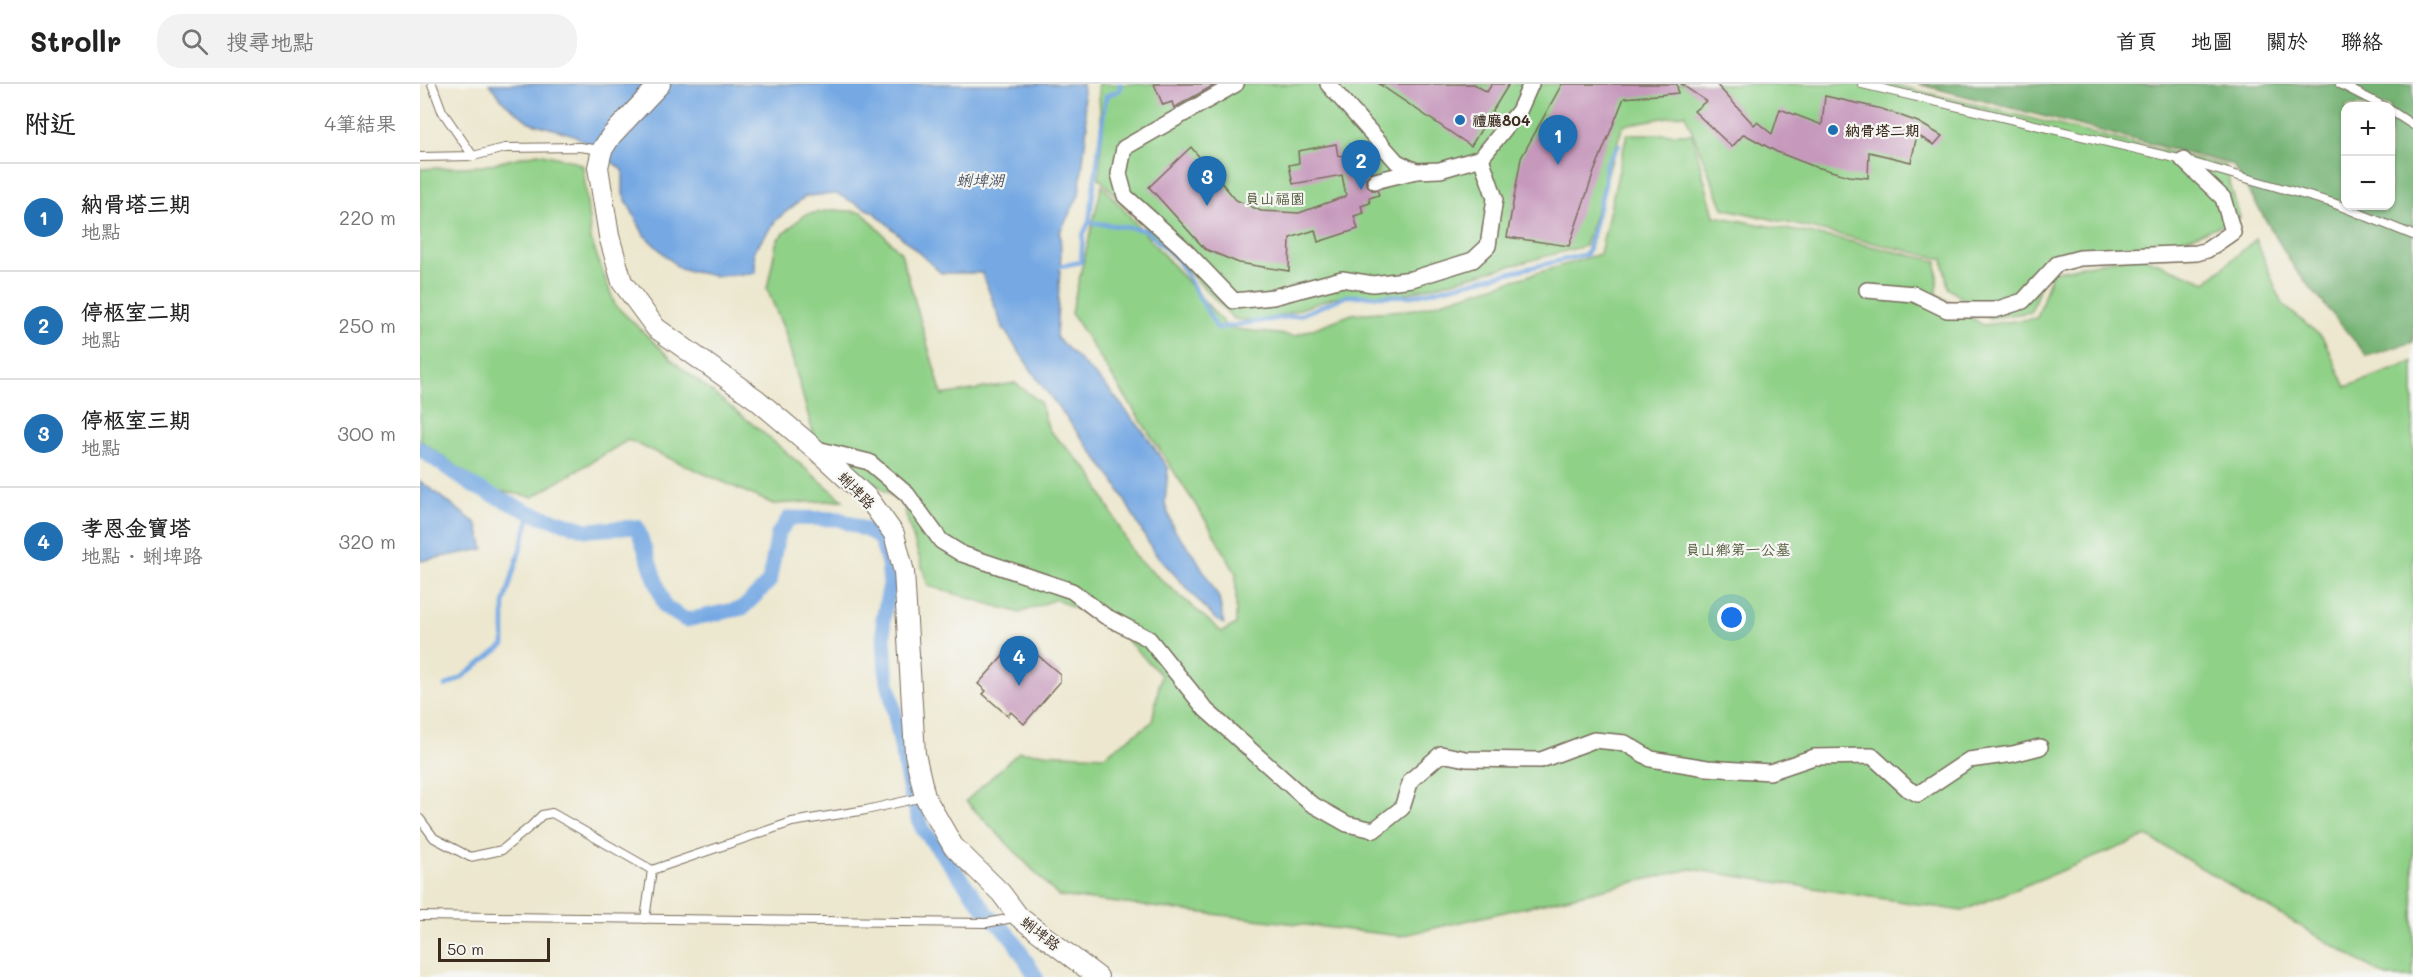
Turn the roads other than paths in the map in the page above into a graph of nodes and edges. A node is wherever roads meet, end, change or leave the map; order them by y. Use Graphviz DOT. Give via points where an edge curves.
graph roads {
  1 [pos="432,84"];
  2 [pos="660,84"];
  3 [pos="1236,84"];
  4 [pos="1328,84"];
  5 [pos="1531,84"];
  6 [pos="1862,84"];
  7 [pos="2340,84"];
  8 [pos="2375,102"];
  9 [pos="2395,113"];
  10 [pos="2413,125"];
  11 [pos="602,150"];
  12 [pos="473,156"];
  13 [pos="420,157"];
  14 [pos="1481,158"];
  15 [pos="2183,160"];
  16 [pos="1416,171"];
  17 [pos="1375,181"];
  18 [pos="2413,235"];
  19 [pos="1867,290"];
  20 [pos="814,448"];
  21 [pos="2040,747"];
  22 [pos="925,797"];
  23 [pos="420,819"];
  24 [pos="652,870"];
  25 [pos="420,916"];
  26 [pos="1019,917"];
  27 [pos="645,919"];
  28 [pos="1098,977"];
  1 -- 12 [label="lane" via="442,111"];
  2 -- 11 [label="street"];
  3 -- 14 [label="street" via="1124,148 1119,174 1125,196 1234,301 1273,297 1342,279 1373,284 1412,279 1473,260 1488,246 1495,198"];
  4 -- 16 [label="street" via="1397,162"];
  5 -- 14 [label="street" via="1519,111"];
  6 -- 15 [label="lane"];
  7 -- 8 [label="lane"];
  9 -- 10 [label="lane"];
  11 -- 12 [label="lane" via="505,147"];
  11 -- 20 [label="street, 蜊埤路" via="598,167 609,236 622,282 656,328 756,399"];
  12 -- 13 [label="lane"];
  14 -- 16 [label="street" via="1440,170"];
  15 -- 18 [label="lane" via="2332,203"];
  15 -- 19 [label="street" via="2223,198 2233,232 2207,250 2080,258 2057,264 2023,301 1995,310 1947,310 1914,294"];
  16 -- 17 [label="street"];
  20 -- 21 [label="street" via="869,462 907,494 941,541 962,554 1072,591 1105,616 1149,639 1206,710 1310,803 1347,824 1374,830 1402,808 1411,780 1441,754 1466,759 1541,760 1594,740 1625,743 1652,759 1770,772 1814,757 1872,756 1918,794 1969,760"];
  20 -- 22 [label="street, 蜊埤路" via="868,498 894,534 904,572 915,754"];
  22 -- 24 [label="lane" via="792,822"];
  22 -- 26 [label="street, 蜊埤路" via="953,846 1001,893"];
  23 -- 24 [label="lane" via="434,838 470,857 502,850 542,814 552,813"];
  24 -- 27 [label="lane"];
  25 -- 27 [label="lane"];
  26 -- 27 [label="lane" via="986,923"];
  26 -- 28 [label="street, 蜊埤路"];
}
